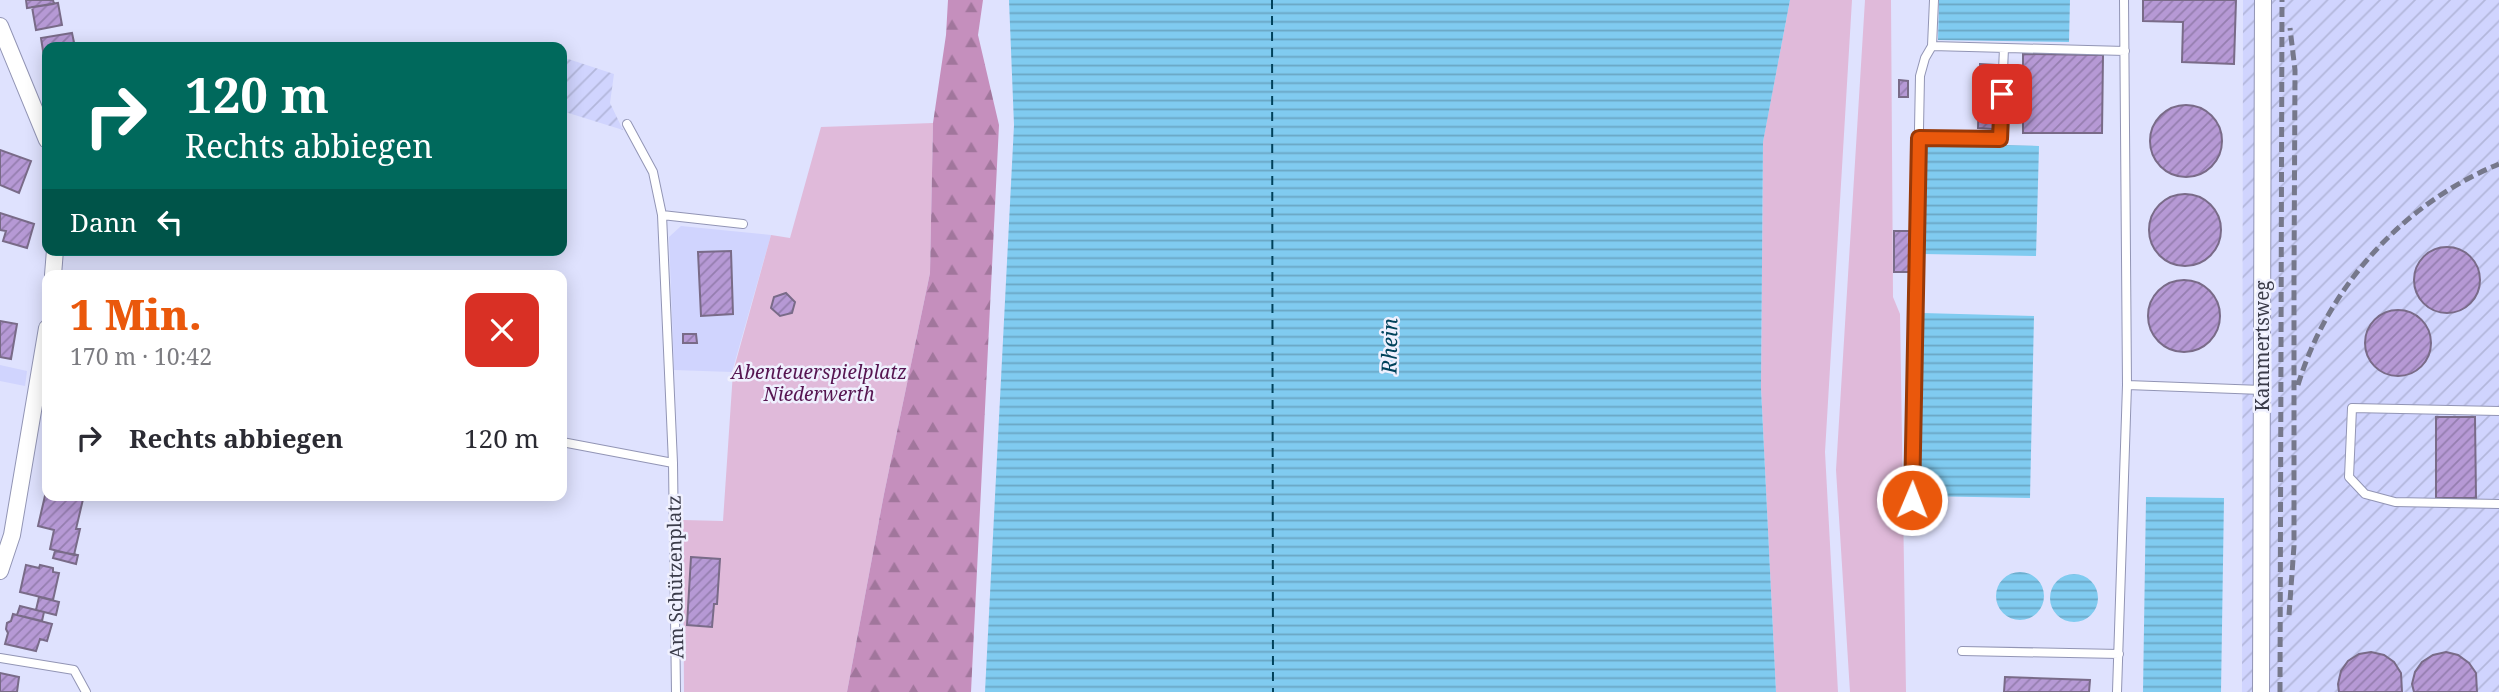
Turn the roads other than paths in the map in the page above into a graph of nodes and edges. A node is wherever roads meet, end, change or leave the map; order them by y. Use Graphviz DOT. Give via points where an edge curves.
graph roads {
  1 [pos="1934,0"];
  2 [pos="2124,0"];
  3 [pos="2263,0"];
  4 [pos="0,26"];
  5 [pos="1932,46"];
  6 [pos="2004,48"];
  7 [pos="2125,51"];
  8 [pos="627,124"];
  9 [pos="42,128"];
  10 [pos="1919,138"];
  11 [pos="662,215"];
  12 [pos="743,225"];
  13 [pos="42,358"];
  14 [pos="2127,385"];
  15 [pos="2262,390"];
  16 [pos="2499,411"];
  17 [pos="567,443"];
  18 [pos="673,463"];
  19 [pos="1912,500"];
  20 [pos="2499,504"];
  21 [pos="0,571"];
  22 [pos="1962,651"];
  23 [pos="2119,654"];
  24 [pos="0,658"];
  25 [pos="86,692"];
  26 [pos="676,692"];
  27 [pos="2118,692"];
  28 [pos="2262,692"];
  1 -- 5 [label="lane"];
  2 -- 7 [label="lane"];
  3 -- 15 [label="street, Kammertsweg"];
  4 -- 9 [label="street"];
  5 -- 6 [label="lane"];
  5 -- 10 [label="lane" via="1920,76"];
  6 -- 7 [label="lane"];
  6 -- 10 [label="lane" via="2000,139"];
  7 -- 14 [label="lane"];
  8 -- 11 [label="lane, Am Schützenplatz" via="653,172"];
  10 -- 19 [label="lane"];
  11 -- 12 [label="lane"];
  11 -- 18 [label="lane, Am Schützenplatz"];
  13 -- 21 [label="street" via="12,535"];
  14 -- 15 [label="lane"];
  14 -- 23 [label="lane"];
  15 -- 28 [label="street, Kammertsweg"];
  16 -- 20 [label="lane" via="2352,408 2349,477 2365,494 2395,502"];
  17 -- 18 [label="lane"];
  18 -- 26 [label="lane, Am Schützenplatz"];
  22 -- 23 [label="lane"];
  23 -- 27 [label="lane"];
  24 -- 25 [label="lane" via="74,670"];
}
